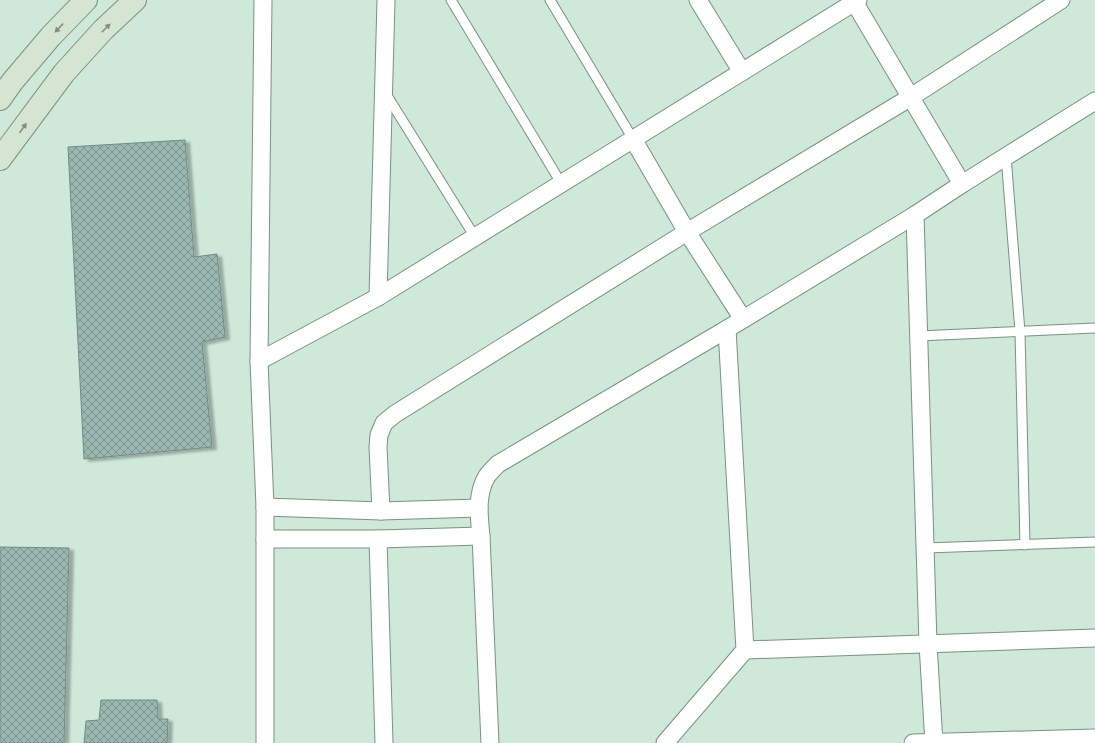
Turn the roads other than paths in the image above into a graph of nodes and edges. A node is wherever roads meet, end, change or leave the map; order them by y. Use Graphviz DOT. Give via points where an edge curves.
graph roads {
  1 [pos="86,0"];
  2 [pos="135,0"];
  3 [pos="263,0"];
  4 [pos="386,0"];
  5 [pos="451,0"];
  6 [pos="550,0"];
  7 [pos="698,0"];
  8 [pos="1061,0"];
  9 [pos="855,1"];
  10 [pos="742,72"];
  11 [pos="383,88"];
  12 [pos="911,97"];
  13 [pos="0,99"];
  14 [pos="1095,101"];
  15 [pos="633,139"];
  16 [pos="1006,156"];
  17 [pos="0,159"];
  18 [pos="561,183"];
  19 [pos="962,184"];
  20 [pos="915,215"];
  21 [pos="687,232"];
  22 [pos="475,237"];
  23 [pos="378,297"];
  24 [pos="743,319"];
  25 [pos="1095,328"];
  26 [pos="727,329"];
  27 [pos="1020,332"];
  28 [pos="918,336"];
  29 [pos="259,361"];
  30 [pos="265,508"];
  31 [pos="478,508"];
  32 [pos="381,511"];
  33 [pos="481,536"];
  34 [pos="265,539"];
  35 [pos="378,539"];
  36 [pos="1095,542"];
  37 [pos="1025,545"];
  38 [pos="926,548"];
  39 [pos="1095,638"];
  40 [pos="928,644"];
  41 [pos="745,650"];
  42 [pos="1095,738"];
  43 [pos="265,743"];
  44 [pos="384,743"];
  45 [pos="490,743"];
  46 [pos="665,743"];
  47 [pos="913,743"];
  48 [pos="934,743"];
  1 -- 13 [label="street, one-way" via="46,42"];
  17 -- 2 [label="street, one-way" via="64,73 103,30"];
  3 -- 29 [label="street"];
  4 -- 11 [label="street"];
  5 -- 18 [label="lane"];
  6 -- 15 [label="lane"];
  7 -- 10 [label="street"];
  8 -- 12 [label="street"];
  9 -- 10 [label="street"];
  9 -- 12 [label="street"];
  10 -- 15 [label="street"];
  11 -- 22 [label="lane"];
  11 -- 23 [label="street"];
  12 -- 19 [label="street"];
  12 -- 21 [label="street"];
  14 -- 16 [label="street"];
  15 -- 18 [label="street"];
  15 -- 21 [label="street"];
  16 -- 19 [label="street"];
  16 -- 27 [label="lane"];
  18 -- 22 [label="street"];
  19 -- 20 [label="street"];
  20 -- 24 [label="street"];
  20 -- 28 [label="street"];
  21 -- 24 [label="street"];
  21 -- 32 [label="street" via="384,423 378,447"];
  22 -- 23 [label="street"];
  23 -- 29 [label="street"];
  24 -- 26 [label="street"];
  25 -- 27 [label="lane"];
  26 -- 31 [label="street" via="498,464 482,486"];
  26 -- 41 [label="street"];
  27 -- 28 [label="lane"];
  27 -- 37 [label="lane"];
  28 -- 38 [label="street"];
  29 -- 30 [label="street"];
  30 -- 32 [label="street"];
  30 -- 34 [label="street"];
  31 -- 32 [label="street"];
  31 -- 33 [label="street"];
  33 -- 35 [label="street"];
  33 -- 45 [label="street"];
  34 -- 35 [label="street"];
  34 -- 43 [label="street"];
  35 -- 44 [label="street"];
  36 -- 37 [label="lane"];
  37 -- 38 [label="lane"];
  38 -- 40 [label="street"];
  39 -- 40 [label="street"];
  40 -- 41 [label="street"];
  40 -- 48 [label="street"];
  41 -- 46 [label="street"];
  42 -- 48 [label="street"];
  47 -- 48 [label="street"];
}
